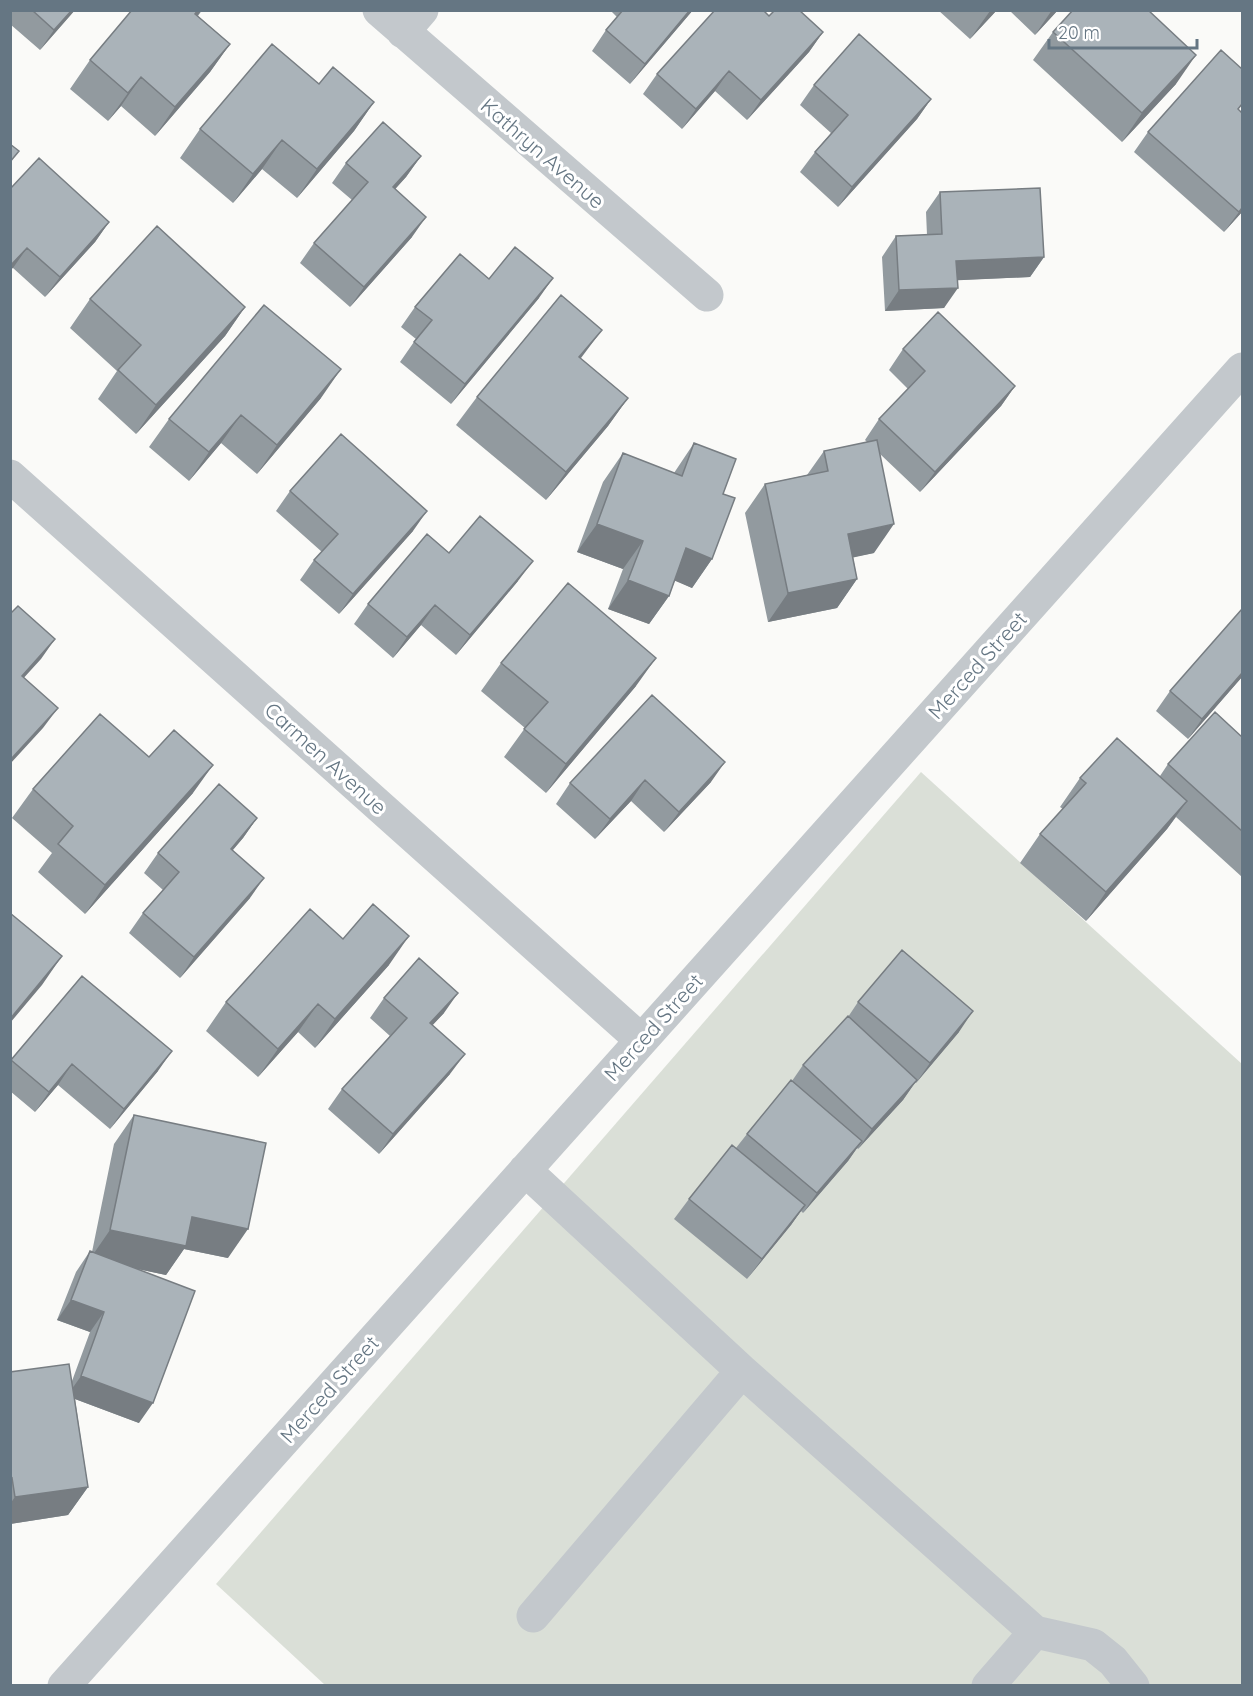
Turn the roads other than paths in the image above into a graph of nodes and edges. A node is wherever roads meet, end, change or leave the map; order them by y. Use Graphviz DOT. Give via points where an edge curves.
graph roads {
  1 [pos="379,10"];
  2 [pos="413,21"];
  3 [pos="707,295"];
  4 [pos="1242,369"];
  5 [pos="10,476"];
  6 [pos="641,1040"];
  7 [pos="525,1170"];
  8 [pos="742,1371"];
  9 [pos="533,1616"];
  10 [pos="1035,1632"];
  11 [pos="64,1686"];
  12 [pos="988,1686"];
  13 [pos="1133,1686"];
  1 -- 2 [label="street, Kathryn Avenue"];
  2 -- 3 [label="street, Kathryn Avenue"];
  4 -- 6 [label="street, Merced Street"];
  5 -- 6 [label="street, Carmen Avenue"];
  6 -- 7 [label="street, Merced Street"];
  7 -- 8 [label="street"];
  7 -- 11 [label="street, Merced Street"];
  8 -- 9 [label="street"];
  8 -- 10 [label="street"];
  10 -- 12 [label="street"];
  10 -- 13 [label="street" via="1093,1645 1113,1661"];
}
